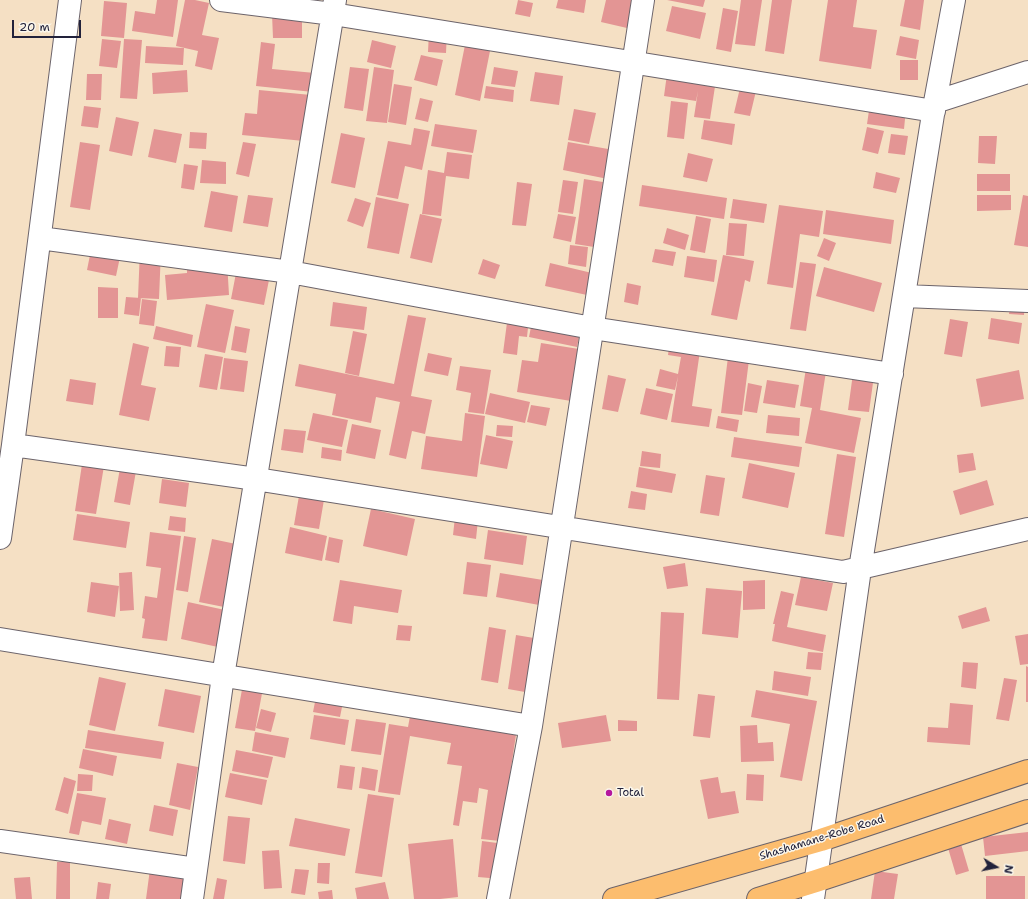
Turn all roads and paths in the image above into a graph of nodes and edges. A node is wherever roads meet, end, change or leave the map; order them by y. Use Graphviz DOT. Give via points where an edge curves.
graph roads {
  1 [pos="70,0"];
  2 [pos="221,0"];
  3 [pos="643,0"];
  4 [pos="954,0"];
  5 [pos="334,7"];
  6 [pos="633,63"];
  7 [pos="1028,72"];
  8 [pos="935,107"];
  9 [pos="40,238"];
  10 [pos="290,272"];
  11 [pos="904,296"];
  12 [pos="1028,301"];
  13 [pos="592,328"];
  14 [pos="892,374"];
  15 [pos="14,445"];
  16 [pos="256,479"];
  17 [pos="561,528"];
  18 [pos="1028,529"];
  19 [pos="0,538"];
  20 [pos="860,569"];
  21 [pos="0,639"];
  22 [pos="223,676"];
  23 [pos="531,726"];
  24 [pos="1028,771"];
  25 [pos="1028,811"];
  26 [pos="820,840"];
  27 [pos="0,841"];
  28 [pos="196,869"];
  29 [pos="814,890"];
  30 [pos="192,899"];
  31 [pos="498,899"];
  32 [pos="614,899"];
  33 [pos="758,899"];
  1 -- 9 [label="street"];
  2 -- 5 [label="street"];
  3 -- 6 [label="street"];
  4 -- 8 [label="street"];
  5 -- 6 [label="street"];
  5 -- 10 [label="street"];
  6 -- 8 [label="street"];
  6 -- 13 [label="street"];
  7 -- 8 [label="street"];
  8 -- 11 [label="street"];
  9 -- 10 [label="street"];
  9 -- 15 [label="street"];
  10 -- 13 [label="street"];
  10 -- 16 [label="street"];
  11 -- 12 [label="street"];
  11 -- 14 [label="street"];
  13 -- 14 [label="street"];
  13 -- 17 [label="street"];
  14 -- 20 [label="street"];
  15 -- 16 [label="street"];
  15 -- 19 [label="street"];
  16 -- 17 [label="street"];
  16 -- 22 [label="street"];
  17 -- 20 [label="street" via="843,572"];
  17 -- 23 [label="street"];
  18 -- 20 [label="street"];
  20 -- 26 [label="street"];
  21 -- 22 [label="street"];
  22 -- 23 [label="street"];
  22 -- 28 [label="street"];
  23 -- 31 [label="street"];
  24 -- 26 [label="main road, Shashamane-Robe Road"];
  25 -- 29 [label="main road"];
  26 -- 29 [label="street"];
  26 -- 32 [label="main road, Shashamane-Robe Road"];
  27 -- 28 [label="street"];
  28 -- 30 [label="street"];
  29 -- 33 [label="main road"];
}
